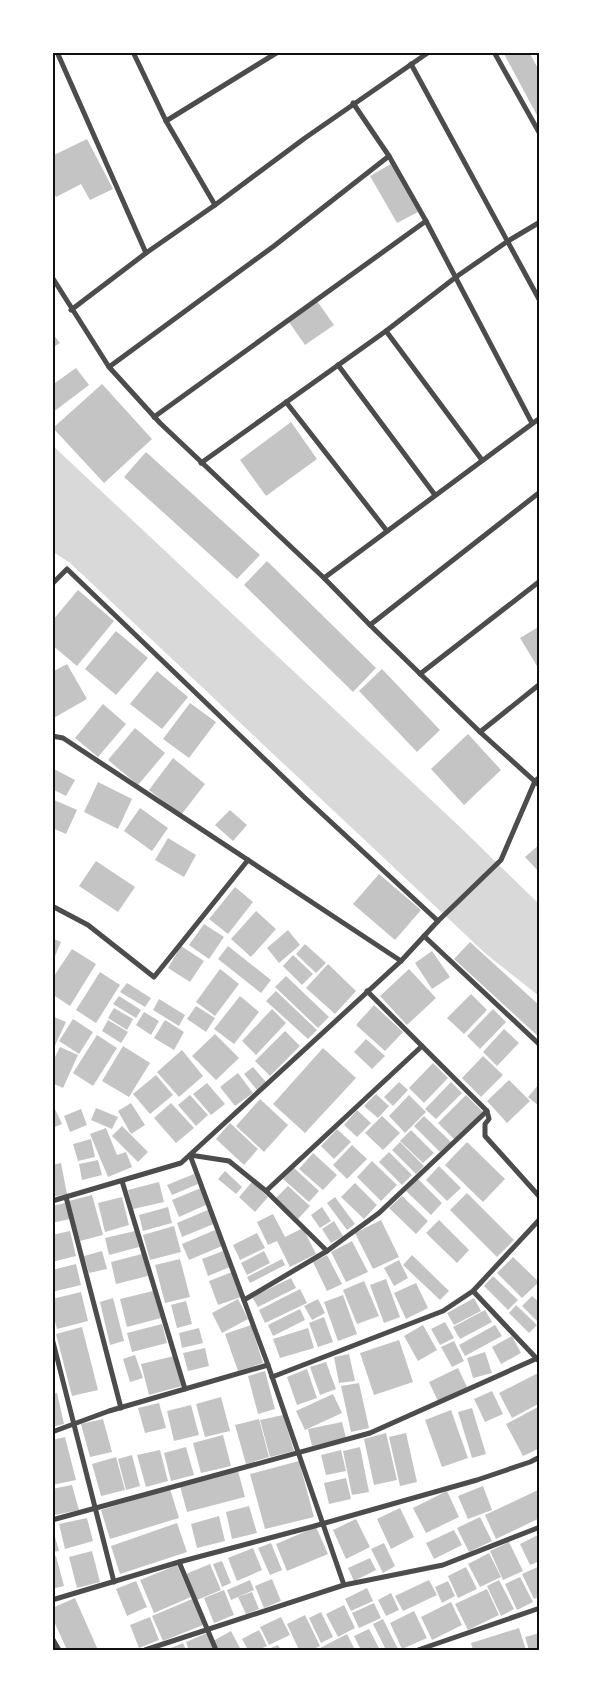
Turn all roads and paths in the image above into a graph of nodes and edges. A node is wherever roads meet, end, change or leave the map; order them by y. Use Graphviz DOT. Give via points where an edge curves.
graph roads {
  1 [pos="57,52"];
  2 [pos="133,52"];
  3 [pos="278,52"];
  4 [pos="429,52"];
  5 [pos="494,52"];
  6 [pos="411,64"];
  7 [pos="352,104"];
  8 [pos="166,121"];
  9 [pos="540,134"];
  10 [pos="390,156"];
  11 [pos="215,205"];
  12 [pos="426,221"];
  13 [pos="540,222"];
  14 [pos="508,241"];
  15 [pos="146,253"];
  16 [pos="52,277"];
  17 [pos="456,277"];
  18 [pos="540,301"];
  19 [pos="71,310"];
  20 [pos="386,332"];
  21 [pos="338,366"];
  22 [pos="109,367"];
  23 [pos="286,402"];
  24 [pos="154,416"];
  25 [pos="540,418"];
  26 [pos="532,423"];
  27 [pos="482,460"];
  28 [pos="201,463"];
  29 [pos="540,492"];
  30 [pos="435,495"];
  31 [pos="387,531"];
  32 [pos="324,578"];
  33 [pos="540,581"];
  34 [pos="52,584"];
  35 [pos="370,625"];
  36 [pos="420,674"];
  37 [pos="540,684"];
  38 [pos="480,732"];
  39 [pos="52,736"];
  40 [pos="537,779"];
  41 [pos="540,786"];
  42 [pos="248,860"];
  43 [pos="52,906"];
  44 [pos="438,921"];
  45 [pos="424,936"];
  46 [pos="400,961"];
  47 [pos="367,991"];
  48 [pos="540,1045"];
  49 [pos="422,1046"];
  50 [pos="487,1111"];
  51 [pos="190,1154"];
  52 [pos="122,1181"];
  53 [pos="266,1191"];
  54 [pos="538,1195"];
  55 [pos="66,1197"];
  56 [pos="52,1201"];
  57 [pos="540,1219"];
  58 [pos="327,1250"];
  59 [pos="473,1291"];
  60 [pos="244,1300"];
  61 [pos="52,1338"];
  62 [pos="539,1359"];
  63 [pos="268,1365"];
  64 [pos="272,1377"];
  65 [pos="185,1388"];
  66 [pos="121,1408"];
  67 [pos="74,1425"];
  68 [pos="52,1432"];
  69 [pos="298,1452"];
  70 [pos="540,1458"];
  71 [pos="95,1508"];
  72 [pos="52,1520"];
  73 [pos="323,1524"];
  74 [pos="540,1527"];
  75 [pos="179,1562"];
  76 [pos="114,1582"];
  77 [pos="344,1585"];
  78 [pos="52,1600"];
  79 [pos="540,1608"];
  80 [pos="208,1630"];
  81 [pos="52,1638"];
  82 [pos="59,1650"];
  83 [pos="145,1650"];
  84 [pos="216,1650"];
  85 [pos="418,1650"];
  1 -- 15 [label="street"];
  2 -- 8 [label="street"];
  3 -- 8 [label="street"];
  4 -- 6 [label="street"];
  5 -- 9 [label="street"];
  6 -- 7 [label="street"];
  6 -- 14 [label="street"];
  7 -- 10 [label="street"];
  7 -- 11 [label="street"];
  8 -- 11 [label="street"];
  10 -- 12 [label="street"];
  10 -- 22 [label="street"];
  11 -- 15 [label="street"];
  12 -- 17 [label="street"];
  12 -- 24 [label="street"];
  13 -- 14 [label="street"];
  14 -- 17 [label="street"];
  14 -- 18 [label="street"];
  15 -- 19 [label="street"];
  16 -- 19 [label="street"];
  17 -- 20 [label="street"];
  17 -- 26 [label="street"];
  19 -- 22 [label="street"];
  20 -- 21 [label="street"];
  20 -- 27 [label="street"];
  21 -- 23 [label="street"];
  21 -- 30 [label="street"];
  22 -- 24 [label="street"];
  23 -- 28 [label="street"];
  23 -- 31 [label="street"];
  24 -- 28 [label="street"];
  25 -- 26 [label="street"];
  26 -- 27 [label="street"];
  27 -- 30 [label="street"];
  28 -- 32 [label="street"];
  29 -- 35 [label="street"];
  30 -- 31 [label="street"];
  31 -- 32 [label="street"];
  32 -- 35 [label="street"];
  33 -- 36 [label="street"];
  34 -- 44 [label="street" via="67,569"];
  35 -- 36 [label="street"];
  36 -- 38 [label="street"];
  37 -- 38 [label="street"];
  38 -- 40 [label="street"];
  39 -- 42 [label="street" via="64,738"];
  40 -- 41 [label="street"];
  40 -- 44 [label="street" via="502,860"];
  42 -- 43 [label="street" via="154,977 88,925"];
  42 -- 46 [label="street"];
  44 -- 45 [label="street"];
  45 -- 46 [label="street"];
  45 -- 48 [label="street"];
  46 -- 47 [label="street"];
  47 -- 49 [label="street"];
  47 -- 51 [label="street"];
  49 -- 50 [label="street"];
  49 -- 53 [label="street"];
  50 -- 54 [label="street" via="489,1119 485,1124 485,1136"];
  50 -- 58 [label="street" via="379,1213"];
  51 -- 52 [label="street" via="181,1163"];
  51 -- 53 [label="street" via="229,1161"];
  51 -- 60 [label="street"];
  52 -- 55 [label="street"];
  52 -- 65 [label="street"];
  53 -- 58 [label="street"];
  55 -- 56 [label="street"];
  55 -- 66 [label="street"];
  57 -- 59 [label="street"];
  58 -- 60 [label="street"];
  59 -- 62 [label="street"];
  59 -- 64 [label="street" via="443,1312"];
  60 -- 63 [label="street"];
  61 -- 67 [label="street"];
  62 -- 69 [label="street" via="370,1433"];
  63 -- 64 [label="street"];
  63 -- 65 [label="street"];
  64 -- 69 [label="street"];
  65 -- 66 [label="street"];
  66 -- 67 [label="street"];
  67 -- 68 [label="street"];
  67 -- 71 [label="street"];
  69 -- 71 [label="street"];
  69 -- 73 [label="street"];
  70 -- 73 [label="street" via="477,1480"];
  71 -- 72 [label="street"];
  71 -- 76 [label="street"];
  73 -- 75 [label="street"];
  73 -- 77 [label="street"];
  74 -- 77 [label="street" via="443,1565"];
  75 -- 76 [label="street"];
  75 -- 80 [label="street"];
  76 -- 78 [label="street"];
  77 -- 80 [label="street"];
  79 -- 85 [label="street"];
  80 -- 83 [label="street"];
  80 -- 84 [label="street"];
  81 -- 82 [label="street"];
}
